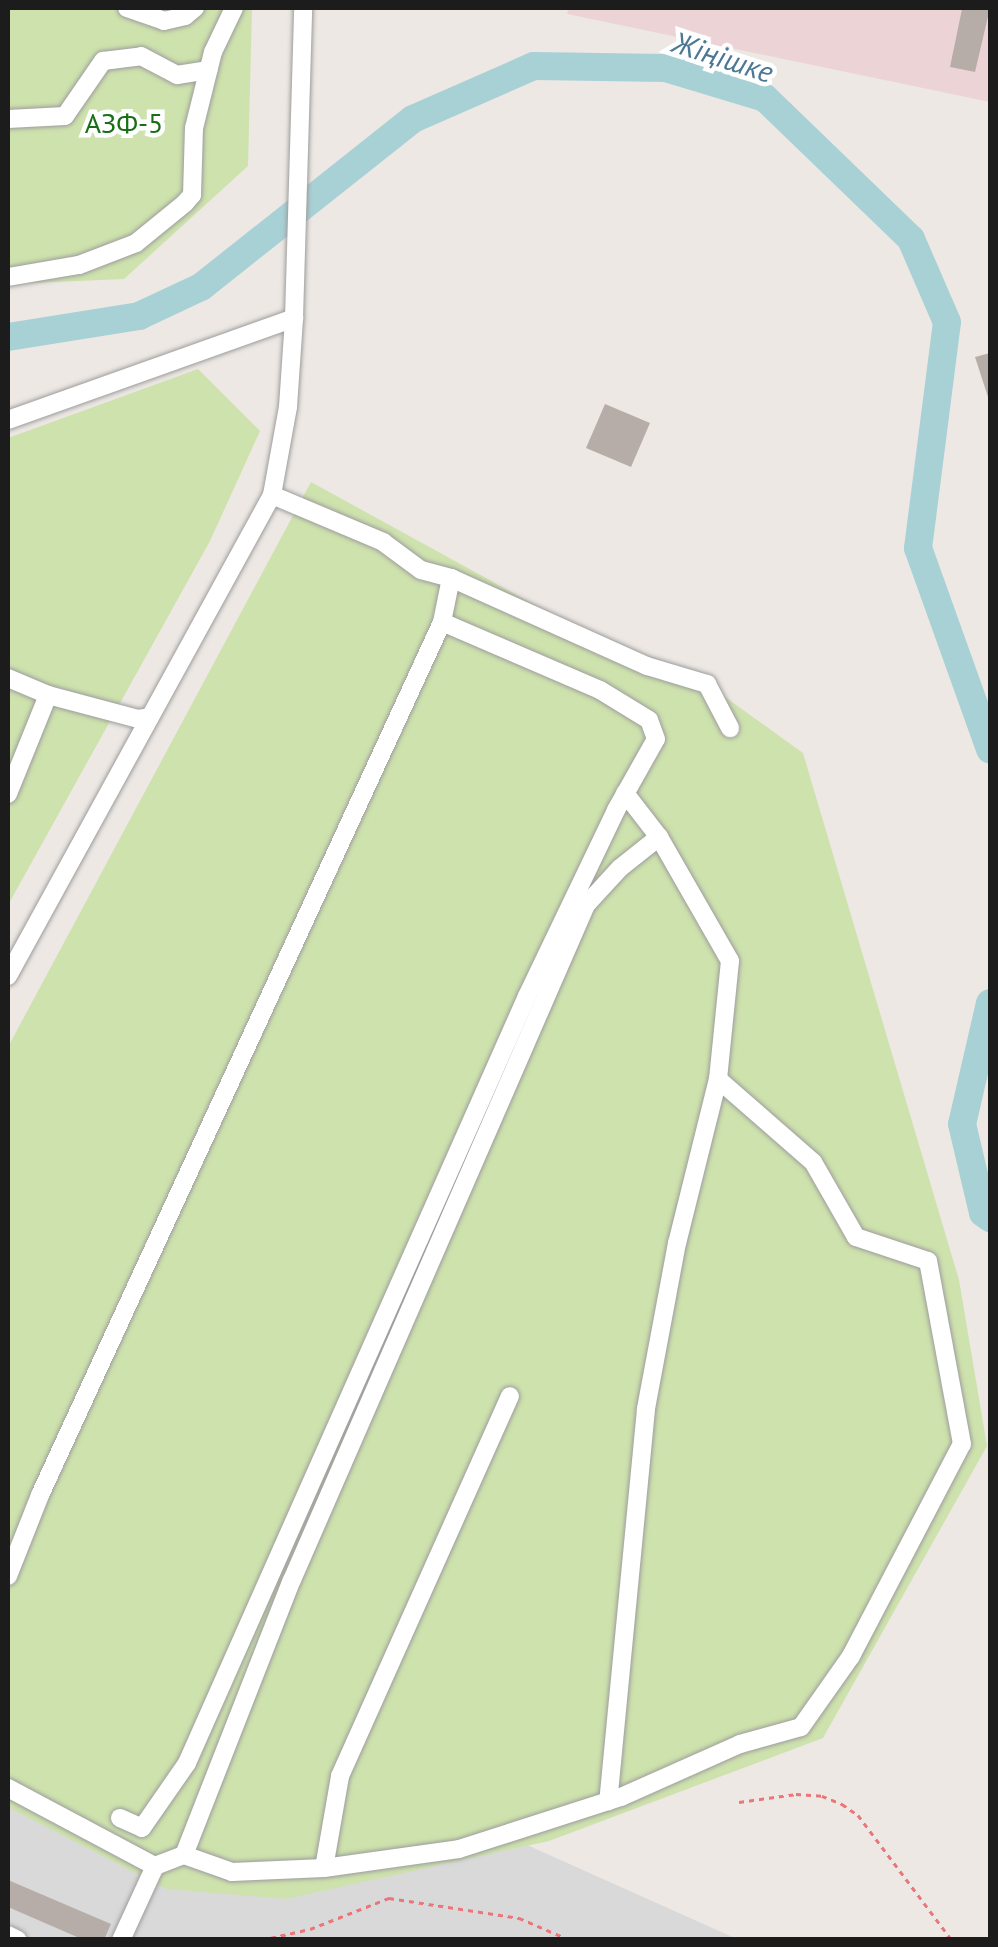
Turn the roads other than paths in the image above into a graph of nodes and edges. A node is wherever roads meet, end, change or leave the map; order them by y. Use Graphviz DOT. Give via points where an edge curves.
graph roads {
  1 [pos="127,8"];
  2 [pos="195,8"];
  3 [pos="234,8"];
  4 [pos="303,8"];
  5 [pos="209,70"];
  6 [pos="8,118"];
  7 [pos="8,277"];
  8 [pos="294,311"];
  9 [pos="8,420"];
  10 [pos="272,495"];
  11 [pos="451,578"];
  12 [pos="442,622"];
  13 [pos="8,678"];
  14 [pos="48,694"];
  15 [pos="150,718"];
  16 [pos="730,728"];
  17 [pos="8,794"];
  18 [pos="625,794"];
  19 [pos="659,837"];
  20 [pos="8,976"];
  21 [pos="718,1079"];
  22 [pos="510,1396"];
  23 [pos="8,1576"];
  24 [pos="8,1788"];
  25 [pos="608,1802"];
  26 [pos="120,1818"];
  27 [pos="184,1854"];
  28 [pos="154,1866"];
  29 [pos="324,1868"];
  30 [pos="8,1935"];
  31 [pos="18,1940"];
  32 [pos="120,1940"];
  1 -- 2 [label="street" via="164,21"];
  3 -- 5 [label="street"];
  4 -- 8 [label="street"];
  5 -- 6 [label="street" via="177,75 141,56 103,61 64,116"];
  5 -- 7 [label="street" via="186,203 136,243 79,265"];
  8 -- 9 [label="street"];
  8 -- 10 [label="street" via="288,407"];
  10 -- 11 [label="street" via="383,542 421,570"];
  10 -- 15 [label="street"];
  11 -- 12 [label="street"];
  11 -- 16 [label="street" via="646,666 707,684"];
  12 -- 18 [label="street" via="600,690 649,720 656,739"];
  12 -- 23 [label="street"];
  13 -- 14 [label="street"];
  14 -- 15 [label="street"];
  14 -- 17 [label="street"];
  15 -- 20 [label="street"];
  18 -- 19 [label="street"];
  18 -- 26 [label="street" via="527,996 188,1764 142,1828"];
  19 -- 21 [label="street" via="730,961"];
  19 -- 27 [label="street" via="586,905 292,1580"];
  21 -- 25 [label="street" via="676,1244 646,1409"];
  21 -- 25 [label="street" via="814,1162 856,1238 928,1260 962,1444 851,1656 801,1727 740,1744"];
  22 -- 29 [label="street" via="340,1776"];
  24 -- 28 [label="street"];
  25 -- 29 [label="street" via="460,1849"];
  27 -- 28 [label="street"];
  27 -- 29 [label="street" via="232,1872"];
  28 -- 32 [label="street"];
  30 -- 31 [label="street"];
}
